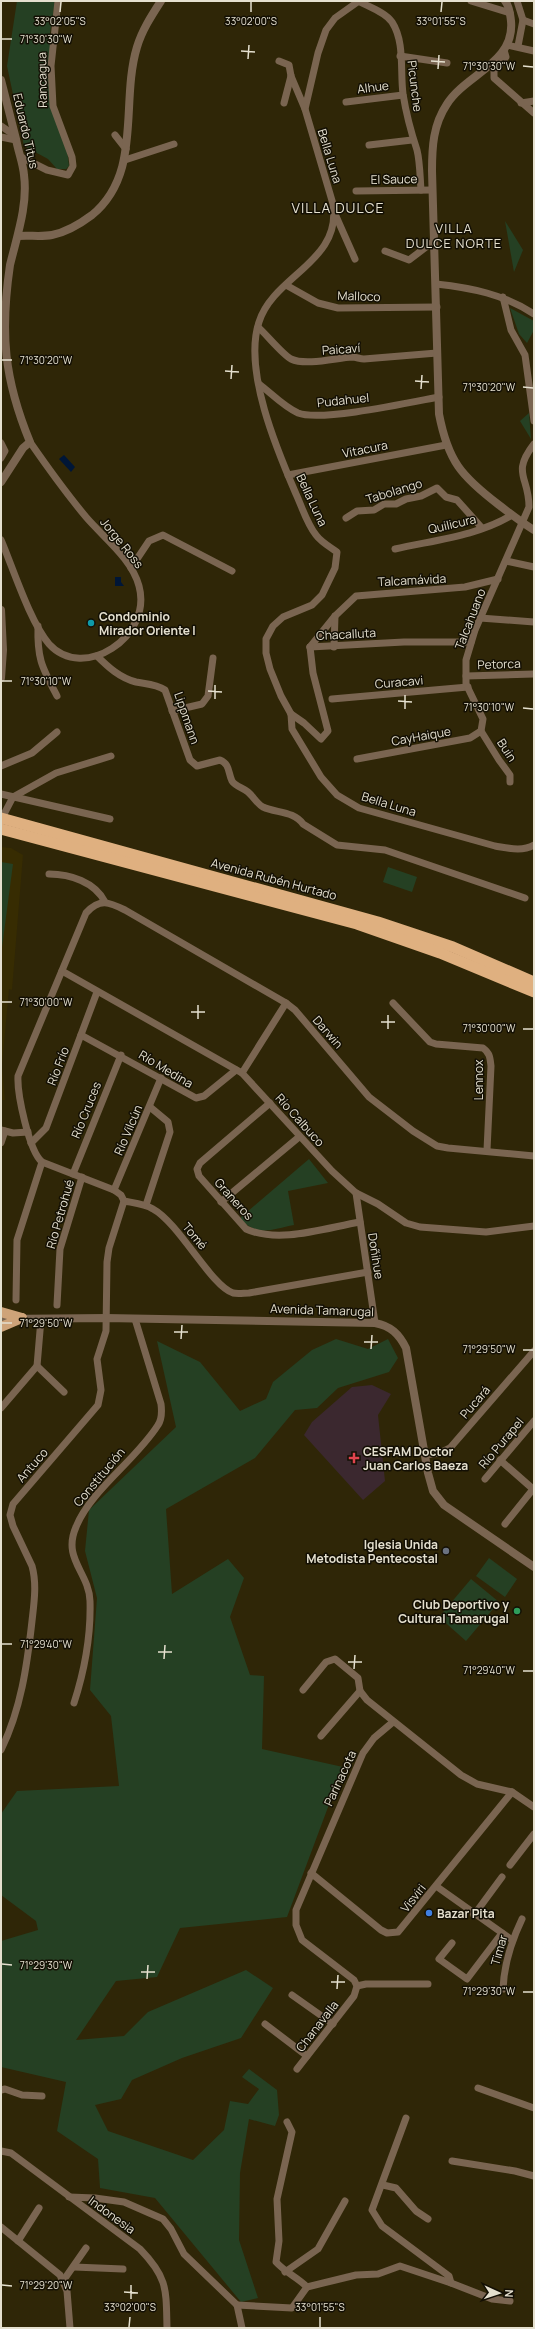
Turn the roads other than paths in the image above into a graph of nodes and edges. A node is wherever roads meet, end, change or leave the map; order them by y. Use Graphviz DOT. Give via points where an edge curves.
graph roads {
  1 [pos="58,1"];
  2 [pos="161,1"];
  3 [pos="359,1"];
  4 [pos="471,1"];
  5 [pos="505,1"];
  6 [pos="516,1"];
  7 [pos="510,13"];
  8 [pos="523,20"];
  9 [pos="534,24"];
  10 [pos="518,46"];
  11 [pos="506,48"];
  12 [pos="534,51"];
  13 [pos="400,56"];
  14 [pos="279,61"];
  15 [pos="446,63"];
  16 [pos="291,76"];
  17 [pos="1,80"];
  18 [pos="403,95"];
  19 [pos="534,101"];
  20 [pos="346,102"];
  21 [pos="284,103"];
  22 [pos="521,103"];
  23 [pos="305,109"];
  24 [pos="534,113"];
  25 [pos="1,126"];
  26 [pos="115,136"];
  27 [pos="1,137"];
  28 [pos="15,138"];
  29 [pos="412,140"];
  30 [pos="174,144"];
  31 [pos="369,145"];
  32 [pos="126,149"];
  33 [pos="21,157"];
  34 [pos="125,160"];
  35 [pos="421,190"];
  36 [pos="432,190"];
  37 [pos="356,191"];
  38 [pos="334,214"];
  39 [pos="18,236"];
  40 [pos="434,241"];
  41 [pos="385,251"];
  42 [pos="355,259"];
  43 [pos="436,284"];
  44 [pos="286,286"];
  45 [pos="503,297"];
  46 [pos="437,307"];
  47 [pos="534,314"];
  48 [pos="258,326"];
  49 [pos="438,353"];
  50 [pos="259,384"];
  51 [pos="439,397"];
  52 [pos="532,402"];
  53 [pos="534,421"];
  54 [pos="30,442"];
  55 [pos="1,443"];
  56 [pos="446,444"];
  57 [pos="534,444"];
  58 [pos="1,458"];
  59 [pos="288,475"];
  60 [pos="1,482"];
  61 [pos="512,515"];
  62 [pos="346,518"];
  63 [pos="522,523"];
  64 [pos="482,528"];
  65 [pos="534,530"];
  66 [pos="1,540"];
  67 [pos="395,549"];
  68 [pos="506,561"];
  69 [pos="534,567"];
  70 [pos="131,568"];
  71 [pos="232,571"];
  72 [pos="498,579"];
  73 [pos="1,610"];
  74 [pos="336,616"];
  75 [pos="480,618"];
  76 [pos="534,622"];
  77 [pos="38,626"];
  78 [pos="471,642"];
  79 [pos="310,647"];
  80 [pos="334,647"];
  81 [pos="97,656"];
  82 [pos="213,658"];
  83 [pos="534,674"];
  84 [pos="466,676"];
  85 [pos="1,678"];
  86 [pos="468,687"];
  87 [pos="57,696"];
  88 [pos="332,699"];
  89 [pos="172,711"];
  90 [pos="291,714"];
  91 [pos="482,728"];
  92 [pos="57,732"];
  93 [pos="111,756"];
  94 [pos="357,759"];
  95 [pos="1,766"];
  96 [pos="510,782"];
  97 [pos="1,794"];
  98 [pos="13,797"];
  99 [pos="110,819"];
  100 [pos="3,826"];
  101 [pos="534,844"];
  102 [pos="49,874"];
  103 [pos="525,898"];
  104 [pos="105,902"];
  105 [pos="62,972"];
  106 [pos="534,982"];
  107 [pos="97,992"];
  108 [pos="534,992"];
  109 [pos="286,1003"];
  110 [pos="393,1003"];
  111 [pos="81,1035"];
  112 [pos="121,1055"];
  113 [pos="239,1072"];
  114 [pos="161,1078"];
  115 [pos="270,1103"];
  116 [pos="150,1107"];
  117 [pos="3,1130"];
  118 [pos="28,1132"];
  119 [pos="299,1137"];
  120 [pos="30,1143"];
  121 [pos="1,1144"];
  122 [pos="487,1150"];
  123 [pos="534,1156"];
  124 [pos="42,1162"];
  125 [pos="73,1174"];
  126 [pos="82,1177"];
  127 [pos="114,1190"];
  128 [pos="356,1193"];
  129 [pos="124,1201"];
  130 [pos="221,1202"];
  131 [pos="146,1205"];
  132 [pos="360,1222"];
  133 [pos="534,1226"];
  134 [pos="368,1272"];
  135 [pos="16,1300"];
  136 [pos="57,1305"];
  137 [pos="1,1312"];
  138 [pos="22,1318"];
  139 [pos="106,1318"];
  140 [pos="1,1319"];
  141 [pos="41,1319"];
  142 [pos="135,1319"];
  143 [pos="375,1323"];
  144 [pos="1,1327"];
  145 [pos="534,1352"];
  146 [pos="37,1366"];
  147 [pos="64,1392"];
  148 [pos="1,1408"];
  149 [pos="534,1421"];
  150 [pos="425,1455"];
  151 [pos="500,1460"];
  152 [pos="485,1479"];
  153 [pos="534,1489"];
  154 [pos="506,1524"];
  155 [pos="534,1567"];
  156 [pos="302,1690"];
  157 [pos="360,1691"];
  158 [pos="74,1703"];
  159 [pos="393,1722"];
  160 [pos="321,1736"];
  161 [pos="1,1750"];
  162 [pos="512,1792"];
  163 [pos="534,1807"];
  164 [pos="534,1834"];
  165 [pos="510,1865"];
  166 [pos="311,1873"];
  167 [pos="502,1877"];
  168 [pos="436,1886"];
  169 [pos="474,1914"];
  170 [pos="522,1919"];
  171 [pos="502,1933"];
  172 [pos="512,1940"];
  173 [pos="452,1943"];
  174 [pos="428,1984"];
  175 [pos="357,1986"];
  176 [pos="504,1989"];
  177 [pos="292,1994"];
  178 [pos="265,2024"];
  179 [pos="332,2024"];
  180 [pos="307,2056"];
  181 [pos="298,2069"];
  182 [pos="478,2088"];
  183 [pos="1,2090"];
  184 [pos="42,2096"];
  185 [pos="534,2108"];
  186 [pos="406,2118"];
  187 [pos="287,2122"];
  188 [pos="1,2151"];
  189 [pos="452,2161"];
  190 [pos="534,2176"];
  191 [pos="383,2185"];
  192 [pos="69,2197"];
  193 [pos="345,2201"];
  194 [pos="39,2208"];
  195 [pos="428,2219"];
  196 [pos="1,2227"];
  197 [pos="18,2241"];
  198 [pos="86,2248"];
  199 [pos="74,2267"];
  200 [pos="123,2269"];
  201 [pos="285,2272"];
  202 [pos="64,2281"];
  203 [pos="451,2283"];
  204 [pos="307,2287"];
  205 [pos="510,2301"];
  206 [pos="237,2306"];
  207 [pos="70,2328"];
  208 [pos="167,2328"];
  209 [pos="242,2328"];
  1 -- 33 [label="street, Rancagua" via="51,66 53,106 73,166 68,175 60,175"];
  2 -- 32 [label="street" via="145,27 137,47"];
  3 -- 13 [label="street" via="391,21 398,38"];
  3 -- 23 [label="street, Bella Luna" via="335,18 326,30"];
  4 -- 7 [label="street"];
  5 -- 7 [label="street"];
  6 -- 8 [label="street"];
  7 -- 11 [label="street" via="512,28"];
  8 -- 9 [label="street"];
  8 -- 10 [label="street"];
  10 -- 11 [label="street"];
  10 -- 12 [label="street"];
  11 -- 22 [label="street" via="506,57 493,76"];
  11 -- 36 [label="street" via="491,65 458,91 441,114 433,140"];
  13 -- 15 [label="street, Picunche"];
  13 -- 18 [label="street, Picunche" via="403,66"];
  14 -- 16 [label="street" via="289,65"];
  16 -- 21 [label="street"];
  16 -- 23 [label="street"];
  17 -- 28 [label="street, Eduardo Titus"];
  18 -- 20 [label="street, Alhue"];
  18 -- 29 [label="street, Picunche"];
  19 -- 22 [label="street"];
  22 -- 24 [label="street"];
  23 -- 38 [label="street, Bella Luna"];
  25 -- 28 [label="street"];
  26 -- 32 [label="street"];
  27 -- 28 [label="street"];
  28 -- 33 [label="street, Eduardo Titus"];
  29 -- 31 [label="street"];
  29 -- 35 [label="street, Picunche" via="417,151"];
  30 -- 34 [label="street"];
  32 -- 34 [label="street"];
  33 -- 39 [label="street, Eduardo Titus" via="24,201"];
  34 -- 39 [label="street" via="119,181 104,205 78,226 52,235"];
  35 -- 36 [label="street, El Sauce"];
  35 -- 37 [label="street, El Sauce"];
  36 -- 40 [label="street"];
  38 -- 42 [label="street"];
  38 -- 44 [label="street, Bella Luna" via="329,240"];
  39 -- 54 [label="street, Eduardo Titus" via="10,265 3,323 3,349 13,399"];
  40 -- 41 [label="street" via="409,260"];
  40 -- 43 [label="street"];
  43 -- 45 [label="street" via="484,290"];
  43 -- 46 [label="street"];
  44 -- 46 [label="street, Malloco" via="318,303 338,308"];
  44 -- 48 [label="street, Bella Luna" via="267,305"];
  45 -- 47 [label="street"];
  45 -- 52 [label="street" via="511,330 525,354"];
  46 -- 49 [label="street"];
  48 -- 49 [label="street, Paicaví" via="292,359 319,362 353,357 385,358"];
  48 -- 50 [label="street, Bella Luna" via="256,351"];
  49 -- 51 [label="street"];
  50 -- 51 [label="street, Pudahuel" via="292,410 302,414 342,413"];
  50 -- 59 [label="street, Bella Luna" via="266,417"];
  51 -- 56 [label="street" via="439,414"];
  52 -- 53 [label="street"];
  54 -- 60 [label="street" via="23,448"];
  54 -- 70 [label="street, Jorge Ross" via="50,471"];
  55 -- 58 [label="street" via="5,451"];
  56 -- 59 [label="street, Vitacura"];
  56 -- 61 [label="street" via="458,468 467,479"];
  57 -- 63 [label="street, Talcahuano" via="522,464 521,473 529,492 529,507"];
  59 -- 90 [label="street, Bella Luna" via="316,535 337,552 335,568 322,594 312,605 283,617 273,626 266,639 270,669"];
  61 -- 63 [label="street"];
  61 -- 64 [label="street, Quilicura" via="496,525"];
  62 -- 64 [label="street, Tabolango" via="357,511 374,510 384,504 396,504 437,488 446,497 456,500"];
  63 -- 65 [label="street"];
  63 -- 68 [label="street, Talcahuano"];
  64 -- 67 [label="street, Quilicura"];
  66 -- 77 [label="street, Jorge Ross"];
  68 -- 69 [label="street"];
  68 -- 72 [label="street, Talcahuano"];
  70 -- 71 [label="street" via="149,541 163,535"];
  70 -- 81 [label="street, Jorge Ross" via="142,599 139,619 127,638"];
  72 -- 74 [label="street, Talcamávida" via="465,587 356,596"];
  72 -- 75 [label="street, Talcahuano"];
  73 -- 85 [label="street"];
  74 -- 79 [label="street, Talcamávida"];
  74 -- 80 [label="street"];
  75 -- 76 [label="street"];
  75 -- 78 [label="street, Talcahuano"];
  77 -- 81 [label="street, Jorge Ross" via="49,644 65,654 80,657"];
  77 -- 87 [label="street, Jorge Ross" via="37,651"];
  78 -- 80 [label="street, Chacalluta" via="404,642"];
  78 -- 84 [label="street, Talcahuano" via="466,660"];
  79 -- 80 [label="street, Chacalluta"];
  79 -- 90 [label="street, Chacalluta" via="313,673 328,731 321,739"];
  81 -- 89 [label="street, Lippmann" via="118,674 134,682 158,686 165,690"];
  82 -- 89 [label="street" via="208,696 202,704"];
  83 -- 84 [label="street, Petorca"];
  84 -- 86 [label="street, Talcahuano"];
  86 -- 88 [label="street, Curacavi"];
  86 -- 91 [label="street, Talcahuano" via="483,719"];
  89 -- 103 [label="street, Lippmann" via="190,760 197,766 223,761 233,782 247,791 263,807 276,809 300,819 303,824 337,844 385,850"];
  90 -- 101 [label="street, Bella Luna" via="292,729 321,777 337,795 359,808 495,846 517,849 529,848"];
  91 -- 94 [label="street, CayHaique" via="470,738"];
  91 -- 96 [label="street, Buin" via="510,775"];
  92 -- 95 [label="street" via="32,753"];
  93 -- 98 [label="street" via="56,773"];
  97 -- 98 [label="street"];
  98 -- 99 [label="street"];
  98 -- 100 [label="street"];
  100 -- 106 [label="highway, Avenida Rubén Hurtado" via="378,922 453,947"];
  100 -- 108 [label="highway, Avenida Rubén Hurtado" via="365,927 447,955"];
  102 -- 104 [label="street" via="69,876 96,888"];
  104 -- 105 [label="street" via="94,904 86,913"];
  104 -- 109 [label="street, Darwin" via="125,910"];
  105 -- 107 [label="street, Río Calbuco"];
  105 -- 118 [label="street" via="18,1076 17,1085"];
  107 -- 111 [label="street, Río Frío"];
  107 -- 113 [label="street, Río Calbuco"];
  109 -- 113 [label="street, Río Medina"];
  109 -- 122 [label="street, Darwin" via="295,1010 369,1097 413,1131 437,1146"];
  110 -- 122 [label="street, Lennox" via="430,1042 483,1048 487,1051 491,1066"];
  111 -- 112 [label="street, Río Medina"];
  111 -- 120 [label="street, Río Frío" via="46,1128"];
  112 -- 114 [label="street, Río Medina"];
  112 -- 125 [label="street, Río Cruces"];
  113 -- 114 [label="street, Río Medina" via="204,1096 196,1098"];
  113 -- 115 [label="street, Río Calbuco"];
  114 -- 116 [label="street, Río Vilcún"];
  115 -- 119 [label="street, Río Calbuco"];
  115 -- 130 [label="street, Graneros" via="200,1163 197,1169"];
  116 -- 127 [label="street, Río Vilcún"];
  116 -- 131 [label="street" via="168,1122 170,1132"];
  117 -- 118 [label="street"];
  117 -- 121 [label="street"];
  118 -- 120 [label="street"];
  119 -- 128 [label="street, Río Calbuco"];
  119 -- 130 [label="street"];
  120 -- 124 [label="street"];
  122 -- 123 [label="street, Darwin"];
  124 -- 125 [label="street"];
  124 -- 135 [label="street" via="18,1240"];
  125 -- 126 [label="street"];
  126 -- 127 [label="street"];
  126 -- 136 [label="street, Río Petrohué" via="60,1249"];
  127 -- 129 [label="street"];
  128 -- 132 [label="street, Doñihue"];
  128 -- 133 [label="street, Río Calbuco" via="412,1225 486,1232"];
  129 -- 131 [label="street, Tomé"];
  129 -- 139 [label="street, Antuco" via="109,1248"];
  130 -- 132 [label="street, Graneros" via="246,1229 262,1235 280,1236"];
  131 -- 134 [label="street, Tomé" via="155,1209 168,1221 222,1285 234,1293 249,1293"];
  132 -- 134 [label="street, Doñihue"];
  134 -- 143 [label="street, Doñihue"];
  137 -- 138 [label="main road"];
  138 -- 140 [label="street, Avenida Tamarugal"];
  138 -- 141 [label="street, Avenida Tamarugal"];
  138 -- 144 [label="main road"];
  139 -- 141 [label="street, Avenida Tamarugal"];
  139 -- 142 [label="street, Avenida Tamarugal"];
  139 -- 161 [label="street, Antuco" via="106,1331 97,1359 101,1390 98,1405 13,1504 10,1515 32,1566 35,1593 22,1692 10,1732"];
  141 -- 146 [label="street"];
  142 -- 143 [label="street, Avenida Tamarugal"];
  142 -- 158 [label="street, Constitución" via="161,1404 161,1418 86,1508 74,1529 72,1554 90,1600 85,1662"];
  143 -- 150 [label="street, Avenida Tamarugal" via="390,1327 406,1348"];
  145 -- 150 [label="street, Pucará" via="450,1448 440,1453"];
  146 -- 147 [label="street"];
  146 -- 148 [label="street"];
  149 -- 151 [label="street, Río Purapel"];
  150 -- 155 [label="street, Avenida Tamarugal" via="430,1482 444,1505"];
  151 -- 152 [label="street, Río Purapel"];
  151 -- 153 [label="street"];
  153 -- 154 [label="street"];
  156 -- 157 [label="street" via="332,1658 338,1660 358,1678"];
  157 -- 159 [label="street"];
  157 -- 160 [label="street"];
  159 -- 162 [label="street" via="469,1780"];
  159 -- 166 [label="street, Parinacota" via="374,1738 363,1753"];
  162 -- 163 [label="street"];
  162 -- 168 [label="street, Visviri"];
  164 -- 165 [label="street"];
  166 -- 168 [label="street, Visviri" via="387,1933 402,1929"];
  166 -- 175 [label="street, Parinacota" via="296,1910 297,1932 302,1940 354,1980"];
  167 -- 169 [label="street"];
  168 -- 169 [label="street"];
  169 -- 171 [label="street"];
  170 -- 172 [label="street, Timar"];
  171 -- 172 [label="street"];
  171 -- 173 [label="street" via="468,1979 439,1959"];
  172 -- 176 [label="street, Timar" via="504,1971"];
  174 -- 175 [label="street"];
  175 -- 179 [label="street, Chanavalla" via="354,1996"];
  177 -- 179 [label="street"];
  178 -- 180 [label="street"];
  179 -- 180 [label="street, Chanavalla"];
  180 -- 181 [label="street, Chanavalla"];
  182 -- 185 [label="street"];
  183 -- 184 [label="street" via="5,2089 22,2096"];
  186 -- 191 [label="street"];
  187 -- 201 [label="street" via="292,2132 278,2199 279,2241 276,2262"];
  188 -- 192 [label="street, Indonesia" via="11,2153"];
  189 -- 190 [label="street"];
  191 -- 195 [label="street" via="396,2188 416,2211"];
  191 -- 203 [label="street" via="372,2210 382,2226 449,2276"];
  192 -- 206 [label="street" via="124,2202 163,2219 184,2254"];
  192 -- 208 [label="street, Indonesia" via="140,2249 158,2269 166,2294"];
  193 -- 201 [label="street" via="318,2249"];
  194 -- 197 [label="street"];
  196 -- 197 [label="street"];
  197 -- 202 [label="street" via="49,2265"];
  198 -- 199 [label="street"];
  199 -- 200 [label="street"];
  199 -- 202 [label="street"];
  201 -- 204 [label="street"];
  202 -- 207 [label="street"];
  203 -- 204 [label="street" via="400,2266 378,2274 356,2275"];
  203 -- 205 [label="street" via="492,2299"];
  204 -- 206 [label="street" via="292,2308"];
  206 -- 209 [label="street"];
}
